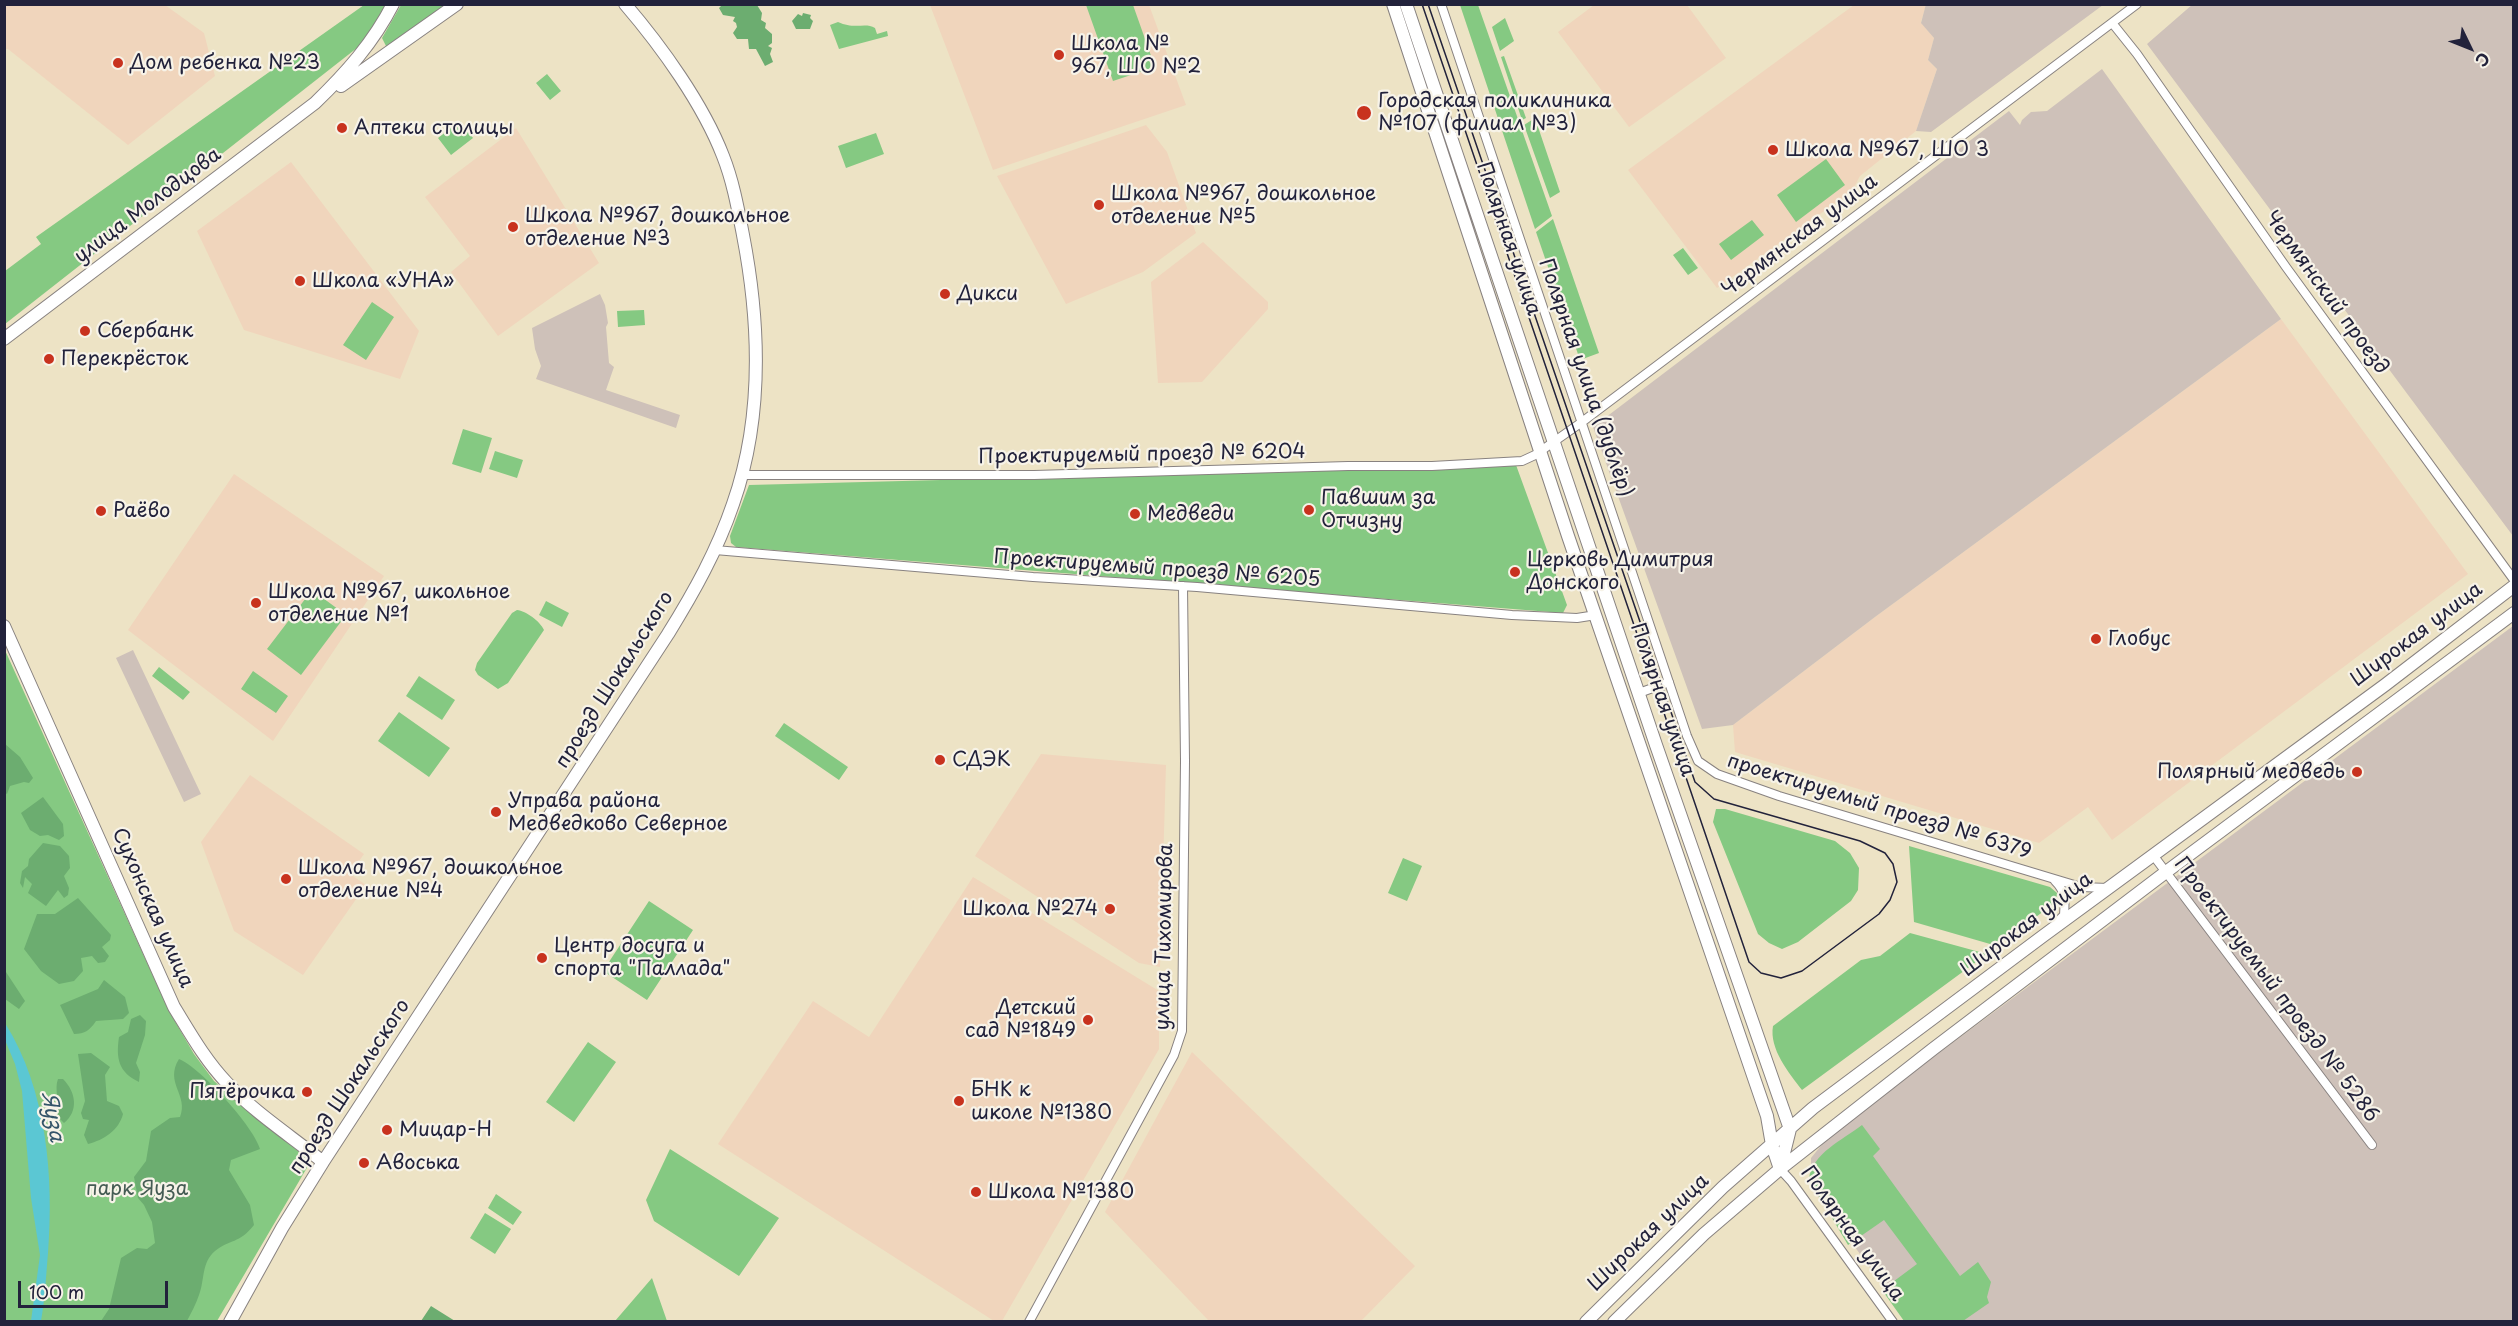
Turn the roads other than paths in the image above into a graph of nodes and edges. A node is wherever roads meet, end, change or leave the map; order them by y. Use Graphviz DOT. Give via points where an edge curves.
graph roads {
  1 [pos="393,4"];
  2 [pos="457,4"];
  3 [pos="624,4"];
  4 [pos="1393,4"];
  5 [pos="1406,4"];
  6 [pos="1441,4"];
  7 [pos="2137,4"];
  8 [pos="2113,24"];
  9 [pos="379,32"];
  10 [pos="393,49"];
  11 [pos="315,103"];
  12 [pos="4,339"];
  13 [pos="1582,422"];
  14 [pos="1554,441"];
  15 [pos="1541,452"];
  16 [pos="741,475"];
  17 [pos="715,550"];
  18 [pos="2514,580"];
  19 [pos="1183,586"];
  20 [pos="2514,586"];
  21 [pos="2514,613"];
  22 [pos="1596,615"];
  23 [pos="4,626"];
  24 [pos="1670,682"];
  25 [pos="1640,693"];
  26 [pos="1698,761"];
  27 [pos="2153,855"];
  28 [pos="2166,872"];
  29 [pos="2053,879"];
  30 [pos="2108,888"];
  31 [pos="2043,936"];
  32 [pos="1790,1129"];
  33 [pos="1772,1145"];
  34 [pos="2372,1145"];
  35 [pos="323,1162"];
  36 [pos="1780,1169"];
  37 [pos="230,1322"];
  38 [pos="1029,1322"];
  39 [pos="1586,1322"];
  40 [pos="1614,1322"];
  41 [pos="1893,1322"];
  1 -- 9 [label="main road, улица Молодцова"];
  2 -- 10 [label="main road, улица Молодцова"];
  3 -- 16 [label="main road, проезд Шокальского" via="678,75 716,140 729,172 751,274 756,329 755,383"];
  4 -- 15 [label="main road, Полярная улица"];
  5 -- 14 [label="main road, Полярная улица"];
  6 -- 13 [label="street, Полярная улица (дублёр)"];
  7 -- 8 [label="street, Чермянская улица"];
  8 -- 13 [label="street, Чермянская улица"];
  8 -- 18 [label="street, Чермянский проезд"];
  9 -- 10 [label="main road" via="379,45"];
  9 -- 11 [label="main road, улица Молодцова"];
  10 -- 11 [label="main road, улица Молодцова"];
  11 -- 12 [label="main road, улица Молодцова"];
  13 -- 14 [label="street, Чермянская улица"];
  13 -- 24 [label="street, Полярная улица (дублёр)"];
  14 -- 15 [label="street, Чермянская улица"];
  14 -- 25 [label="main road, Полярная улица"];
  15 -- 16 [label="street, Проектируемый проезд № 6204" via="1522,460 1432,466 1034,475"];
  15 -- 22 [label="main road, Полярная улица"];
  16 -- 17 [label="main road, проезд Шокальского"];
  17 -- 19 [label="street, Проектируемый проезд № 6205" via="1026,577"];
  17 -- 35 [label="main road, проезд Шокальского" via="638,682"];
  19 -- 22 [label="street, Проектируемый проезд № 6205" via="1512,615"];
  19 -- 38 [label="street, улица Тихомирова" via="1182,1031 1174,1055"];
  20 -- 27 [label="main road, Широкая улица"];
  21 -- 28 [label="main road, Широкая улица"];
  22 -- 33 [label="main road, Полярная улица" via="1767,1116"];
  23 -- 35 [label="main road, Сухонская улица" via="174,1007 227,1083"];
  24 -- 25 [label="street"];
  24 -- 26 [label="street, Полярная улица (дублёр)"];
  25 -- 32 [label="main road, Полярная улица"];
  26 -- 29 [label="street, проектируемый проезд № 6379" via="1717,774 1779,796"];
  27 -- 28 [label="street, Проектируемый проезд № 5286"];
  27 -- 30 [label="main road, Широкая улица"];
  28 -- 34 [label="street, Проектируемый проезд № 5286"];
  28 -- 36 [label="main road, Широкая улица"];
  29 -- 30 [label="street, проектируемый проезд № 6379" via="2081,887"];
  29 -- 31 [label="street, проектируемый проезд № 6379" via="2063,889 2064,915"];
  30 -- 31 [label="main road, Широкая улица"];
  31 -- 32 [label="main road, Широкая улица"];
  32 -- 33 [label="main road, Широкая улица"];
  32 -- 36 [label="main road, Полярная улица"];
  33 -- 36 [label="main road, Полярная улица"];
  33 -- 39 [label="main road, Широкая улица" via="1723,1187"];
  35 -- 37 [label="main road, проезд Шокальского"];
  36 -- 40 [label="main road, Широкая улица" via="1704,1234"];
  36 -- 41 [label="street, Полярная улица"];
}
